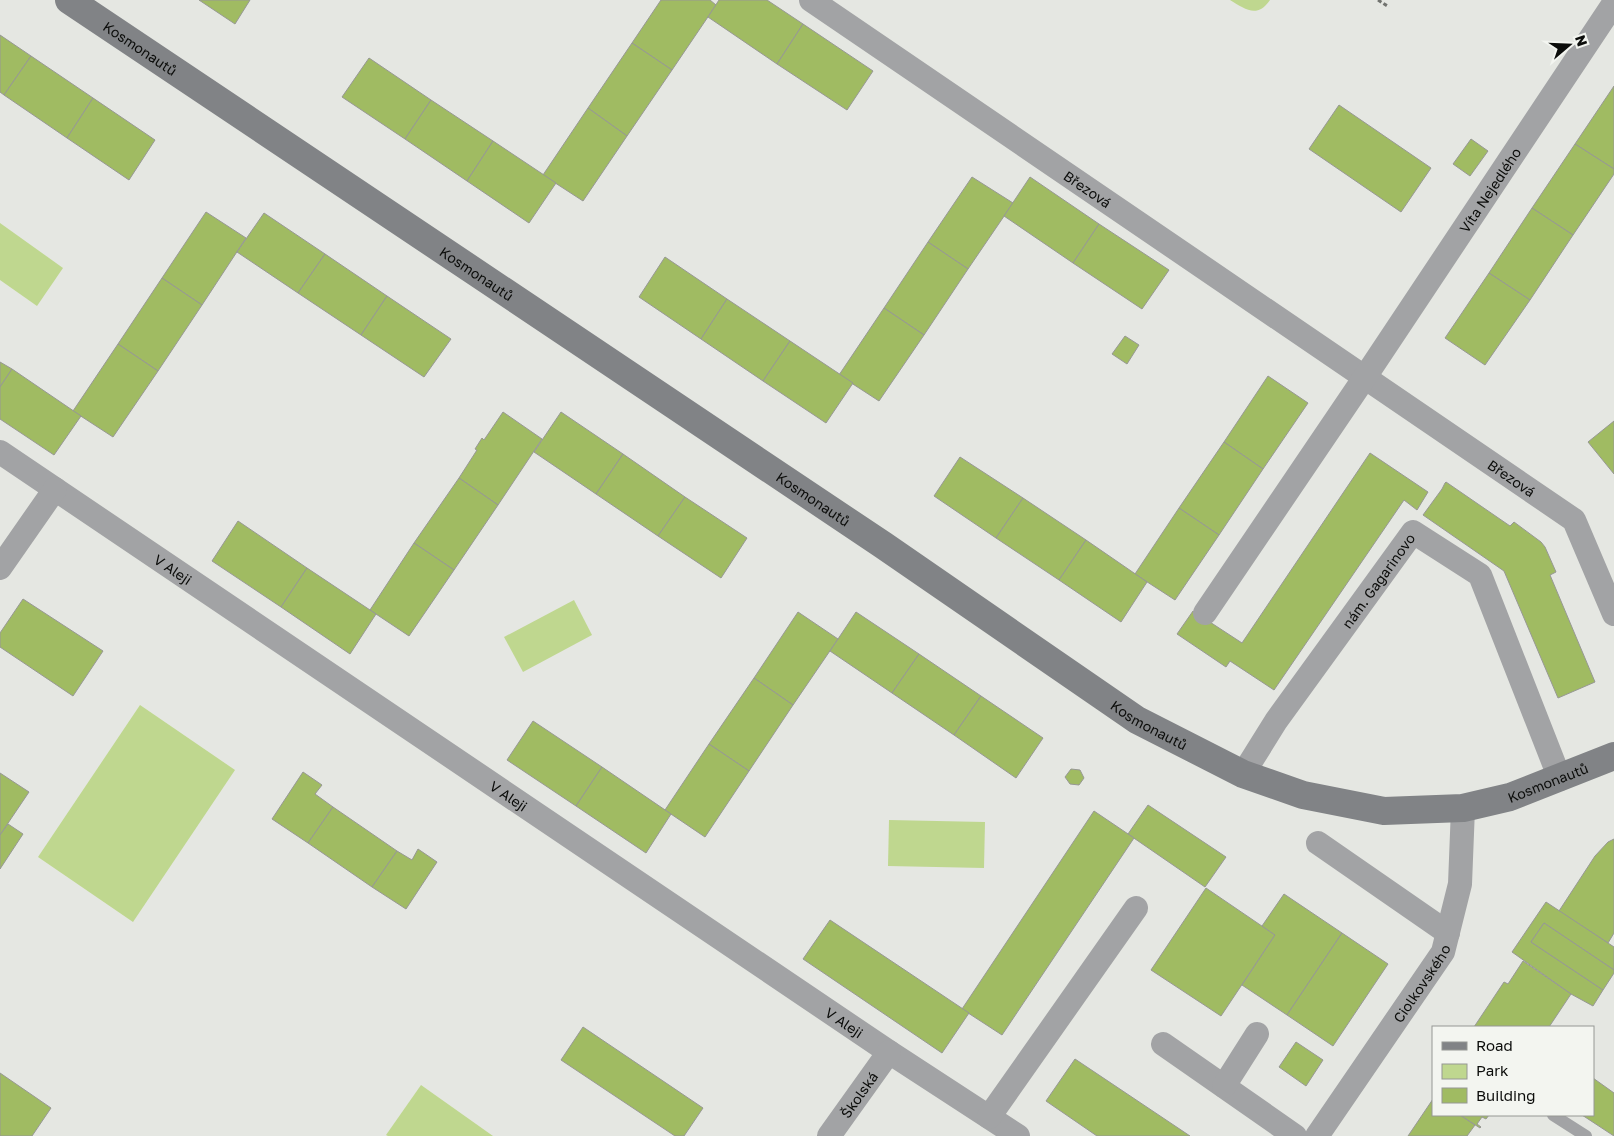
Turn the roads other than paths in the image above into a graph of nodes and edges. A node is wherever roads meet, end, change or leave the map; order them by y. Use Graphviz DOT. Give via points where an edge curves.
graph roads {
  1 [pos="70,0"];
  2 [pos="811,0"];
  3 [pos="1614,3"];
  4 [pos="1365,377"];
  5 [pos="0,452"];
  6 [pos="55,489"];
  7 [pos="0,568"];
  8 [pos="1205,613"];
  9 [pos="1614,614"];
  10 [pos="1614,756"];
  11 [pos="1243,774"];
  12 [pos="1560,779"];
  13 [pos="1463,808"];
  14 [pos="1318,843"];
  15 [pos="1136,908"];
  16 [pos="1448,933"];
  17 [pos="1257,1034"];
  18 [pos="1162,1044"];
  19 [pos="889,1052"];
  20 [pos="1224,1086"];
  21 [pos="1555,1116"];
  22 [pos="989,1117"];
  23 [pos="829,1136"];
  24 [pos="1018,1136"];
  25 [pos="1295,1136"];
  26 [pos="1317,1136"];
  27 [pos="1586,1136"];
  1 -- 11 [label="street, Kosmonautů" via="883,545 1137,720"];
  2 -- 4 [label="street, Březová"];
  3 -- 4 [label="street, Víta Nejedlého"];
  4 -- 8 [label="street"];
  4 -- 9 [label="street, Březová" via="1574,520"];
  5 -- 6 [label="street, V Aleji"];
  6 -- 7 [label="street"];
  6 -- 19 [label="street, V Aleji"];
  10 -- 12 [label="street, Kosmonautů"];
  11 -- 12 [label="street, nám. Gagarinovo" via="1276,721 1413,532 1480,575"];
  11 -- 13 [label="street, Kosmonautů" via="1303,795 1384,811"];
  12 -- 13 [label="street, Kosmonautů" via="1510,798"];
  13 -- 16 [label="street, Ciolkovského" via="1460,884"];
  14 -- 16 [label="street"];
  15 -- 22 [label="street"];
  16 -- 26 [label="street, Ciolkovského" via="1443,952"];
  17 -- 20 [label="street"];
  18 -- 20 [label="street"];
  19 -- 22 [label="street, V Aleji"];
  19 -- 23 [label="street, Školská"];
  20 -- 25 [label="street"];
  21 -- 27 [label="lane"];
  22 -- 24 [label="street, V Aleji"];
}
